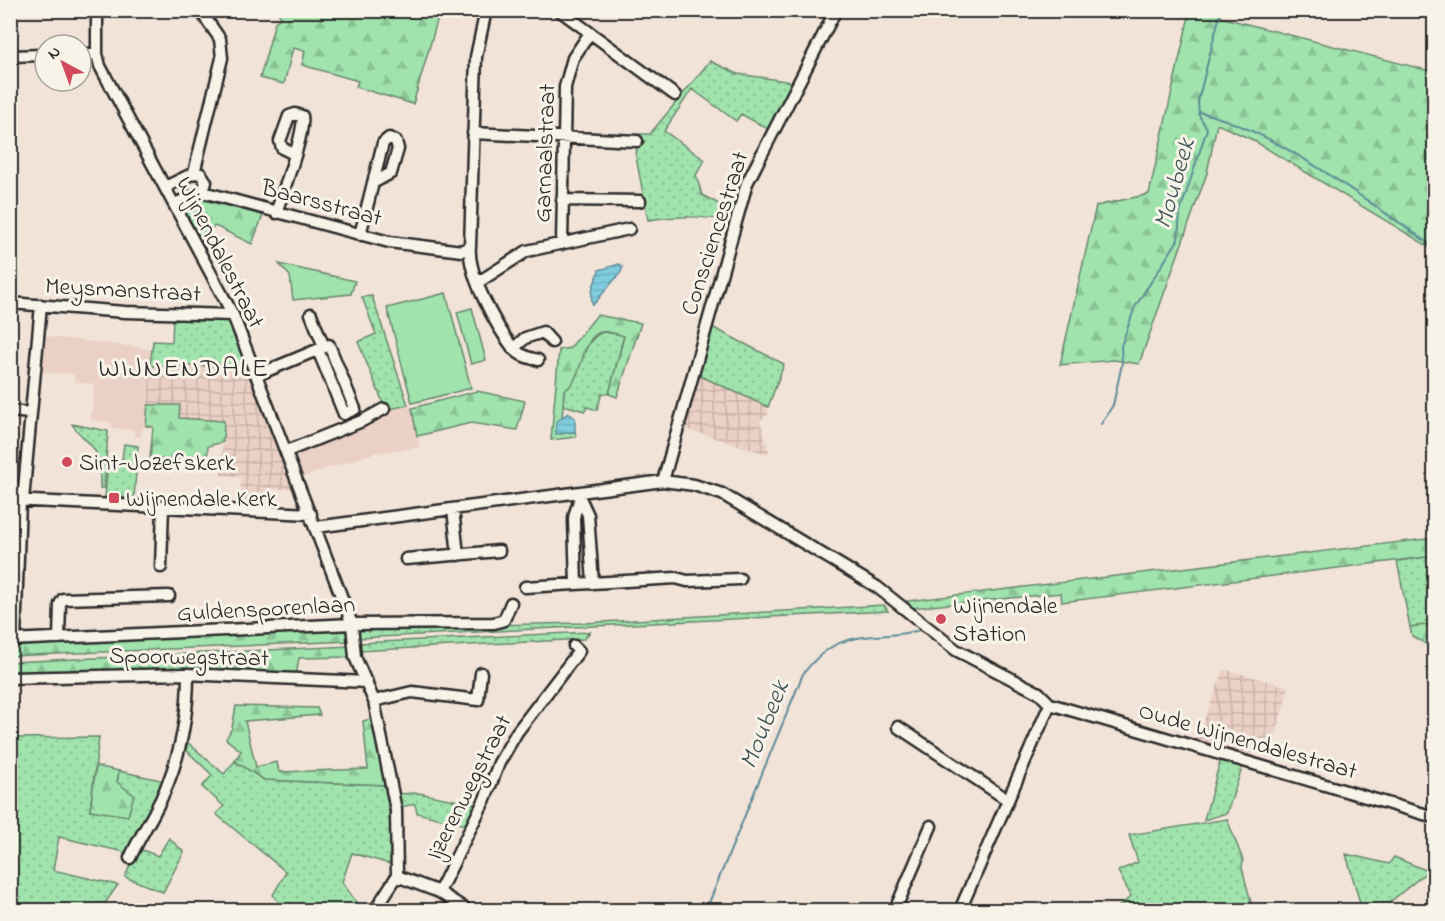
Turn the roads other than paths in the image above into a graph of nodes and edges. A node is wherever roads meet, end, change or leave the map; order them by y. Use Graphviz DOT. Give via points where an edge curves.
graph roads {
  1 [pos="97,10"];
  2 [pos="200,10"];
  3 [pos="486,10"];
  4 [pos="559,10"];
  5 [pos="836,10"];
  6 [pos="590,33"];
  7 [pos="93,54"];
  8 [pos="97,54"];
  9 [pos="33,55"];
  10 [pos="10,56"];
  11 [pos="675,95"];
  12 [pos="473,133"];
  13 [pos="563,136"];
  14 [pos="637,141"];
  15 [pos="294,154"];
  16 [pos="194,173"];
  17 [pos="373,183"];
  18 [pos="165,187"];
  19 [pos="202,192"];
  20 [pos="562,200"];
  21 [pos="640,201"];
  22 [pos="174,204"];
  23 [pos="276,213"];
  24 [pos="629,229"];
  25 [pos="360,235"];
  26 [pos="562,244"];
  27 [pos="466,248"];
  28 [pos="477,283"];
  29 [pos="10,303"];
  30 [pos="41,305"];
  31 [pos="311,314"];
  32 [pos="233,315"];
  33 [pos="552,342"];
  34 [pos="321,349"];
  35 [pos="513,349"];
  36 [pos="538,360"];
  37 [pos="257,375"];
  38 [pos="384,408"];
  39 [pos="10,411"];
  40 [pos="30,413"];
  41 [pos="287,451"];
  42 [pos="663,481"];
  43 [pos="580,496"];
  44 [pos="18,500"];
  45 [pos="164,506"];
  46 [pos="453,509"];
  47 [pos="311,514"];
  48 [pos="316,527"];
  49 [pos="499,551"];
  50 [pos="458,555"];
  51 [pos="406,559"];
  52 [pos="161,567"];
  53 [pos="740,579"];
  54 [pos="593,583"];
  55 [pos="576,584"];
  56 [pos="525,586"];
  57 [pos="169,596"];
  58 [pos="511,603"];
  59 [pos="352,626"];
  60 [pos="59,638"];
  61 [pos="13,640"];
  62 [pos="574,646"];
  63 [pos="481,673"];
  64 [pos="188,674"];
  65 [pos="10,678"];
  66 [pos="367,682"];
  67 [pos="374,701"];
  68 [pos="1050,704"];
  69 [pos="898,727"];
  70 [pos="1008,800"];
  71 [pos="1434,817"];
  72 [pos="931,826"];
  73 [pos="130,858"];
  74 [pos="397,876"];
  75 [pos="439,892"];
  76 [pos="375,910"];
  77 [pos="467,910"];
  78 [pos="895,910"];
  79 [pos="960,910"];
  1 -- 8 [label="street, Wijnendalestraat"];
  2 -- 16 [label="street" via="220,39 222,58"];
  3 -- 12 [label="street" via="476,57"];
  4 -- 6 [label="street"];
  5 -- 42 [label="street, Consciencestraat" via="747,183"];
  6 -- 11 [label="street"];
  6 -- 13 [label="street, Garnaalstraat" via="567,73"];
  7 -- 8 [label="street"];
  8 -- 18 [label="street, Wijnendalestraat"];
  9 -- 10 [label="street"];
  12 -- 13 [label="street"];
  12 -- 27 [label="street"];
  13 -- 14 [label="street"];
  13 -- 20 [label="street, Garnaalstraat"];
  15 -- 23 [label="street"];
  16 -- 18 [label="street"];
  16 -- 19 [label="street" via="201,174 206,182"];
  17 -- 25 [label="street"];
  18 -- 22 [label="street, Wijnendalestraat"];
  19 -- 22 [label="street"];
  19 -- 23 [label="street, Baarsstraat"];
  20 -- 21 [label="street"];
  20 -- 26 [label="street, Garnaalstraat"];
  22 -- 32 [label="street, Wijnendalestraat"];
  23 -- 25 [label="street, Baarsstraat"];
  24 -- 26 [label="street"];
  25 -- 27 [label="street, Baarsstraat" via="425,248"];
  26 -- 28 [label="street" via="527,251"];
  27 -- 28 [label="street"];
  28 -- 35 [label="street"];
  29 -- 30 [label="street, Meysmanstraat"];
  30 -- 32 [label="street, Meysmanstraat"];
  30 -- 40 [label="street"];
  31 -- 34 [label="street"];
  32 -- 37 [label="street, Wijnendalestraat"];
  33 -- 35 [label="street" via="543,332 535,333"];
  34 -- 34 [label="street" via="329,345 355,409 344,414"];
  34 -- 37 [label="street"];
  35 -- 36 [label="street"];
  37 -- 41 [label="street, Wijnendalestraat"];
  38 -- 41 [label="street"];
  39 -- 40 [label="street"];
  40 -- 44 [label="street"];
  41 -- 47 [label="street, Wijnendalestraat"];
  42 -- 43 [label="street"];
  42 -- 68 [label="street" via="722,494 877,587 956,650 1039,693"];
  43 -- 46 [label="street"];
  43 -- 54 [label="street" via="588,515"];
  43 -- 55 [label="street" via="573,520"];
  44 -- 45 [label="street"];
  44 -- 61 [label="street"];
  45 -- 47 [label="street"];
  45 -- 52 [label="street"];
  46 -- 48 [label="street"];
  46 -- 50 [label="street"];
  47 -- 48 [label="street, Wijnendalestraat"];
  48 -- 59 [label="street, Wijnendalestraat"];
  49 -- 50 [label="street"];
  50 -- 51 [label="street"];
  53 -- 54 [label="street"];
  54 -- 55 [label="street"];
  55 -- 56 [label="street"];
  57 -- 60 [label="street" via="63,599"];
  58 -- 59 [label="street, Guldensporenlaan" via="504,620 494,623"];
  59 -- 60 [label="street, Guldensporenlaan"];
  59 -- 66 [label="street, Wijnendalestraat" via="354,657"];
  60 -- 61 [label="street, Guldensporenlaan"];
  62 -- 75 [label="street, Ijzerenwegstraat" via="579,651 527,715 499,763"];
  63 -- 67 [label="street" via="478,700 412,692"];
  64 -- 65 [label="street, Spoorwegstraat"];
  64 -- 66 [label="street, Spoorwegstraat"];
  64 -- 73 [label="street" via="188,707 179,755"];
  66 -- 67 [label="street"];
  67 -- 74 [label="street" via="396,810"];
  68 -- 70 [label="street"];
  68 -- 71 [label="street, Oude Wijnendalestraat"];
  69 -- 70 [label="street"];
  70 -- 79 [label="street"];
  72 -- 78 [label="street"];
  74 -- 75 [label="street"];
  74 -- 76 [label="street"];
  75 -- 77 [label="street"];
}
